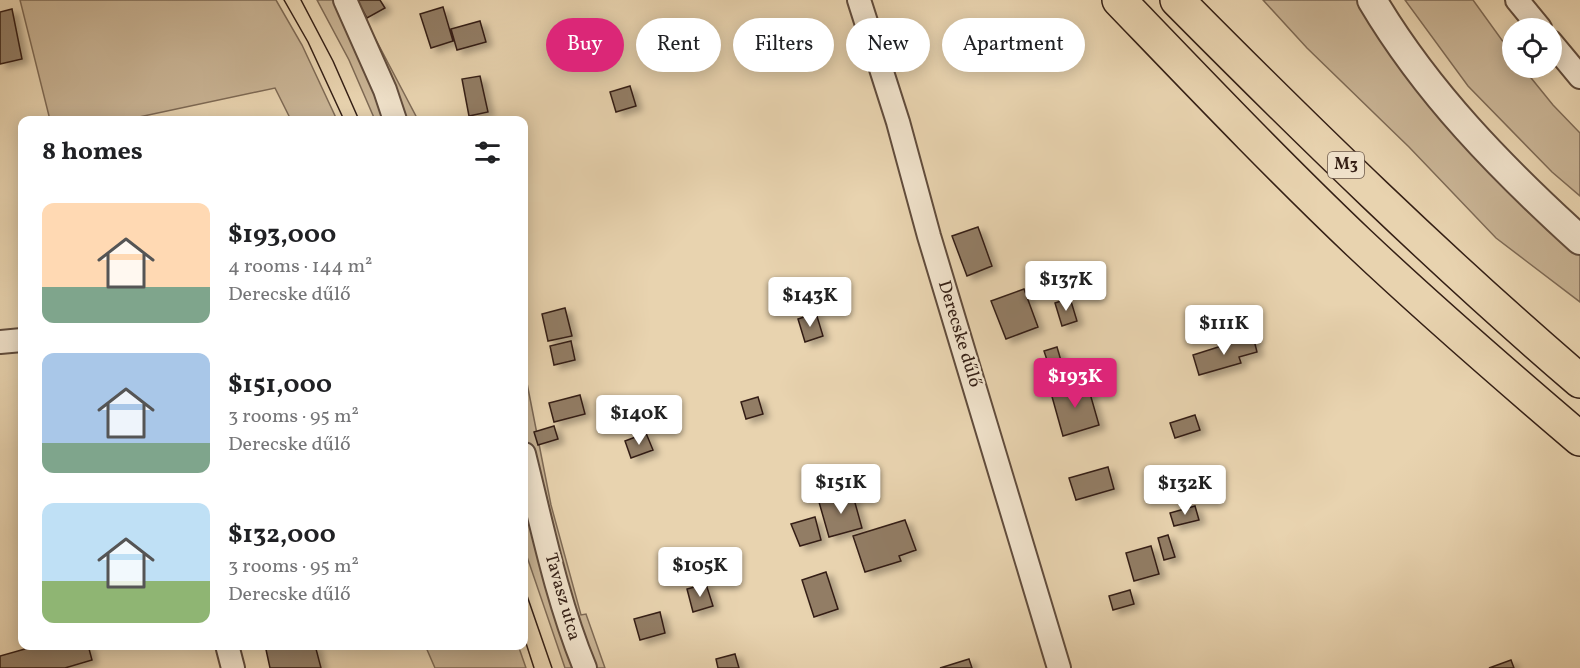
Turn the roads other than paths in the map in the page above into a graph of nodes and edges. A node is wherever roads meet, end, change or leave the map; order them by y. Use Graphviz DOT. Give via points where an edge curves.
graph roads {
  1 [pos="345,0"];
  2 [pos="859,0"];
  3 [pos="1119,0"];
  4 [pos="1177,0"];
  5 [pos="1372,0"];
  6 [pos="1517,0"];
  7 [pos="1532,18"];
  8 [pos="1562,55"];
  9 [pos="1580,77"];
  10 [pos="394,116"];
  11 [pos="1580,240"];
  12 [pos="18,340"];
  13 [pos="0,342"];
  14 [pos="1580,381"];
  15 [pos="1580,439"];
  16 [pos="528,470"];
  17 [pos="228,650"];
  18 [pos="233,668"];
  19 [pos="585,668"];
  20 [pos="1059,668"];
  1 -- 10 [label="street"];
  2 -- 20 [label="street, Derecske dűlő"];
  3 -- 15 [label="highway, M3" via="1359,243"];
  4 -- 14 [label="highway, M3" via="1288,111"];
  5 -- 11 [label="street" via="1476,140"];
  6 -- 7 [label="street"];
  8 -- 9 [label="street"];
  12 -- 13 [label="street"];
  16 -- 19 [label="street, Tavasz utca" via="564,609"];
  17 -- 18 [label="street"];
}
